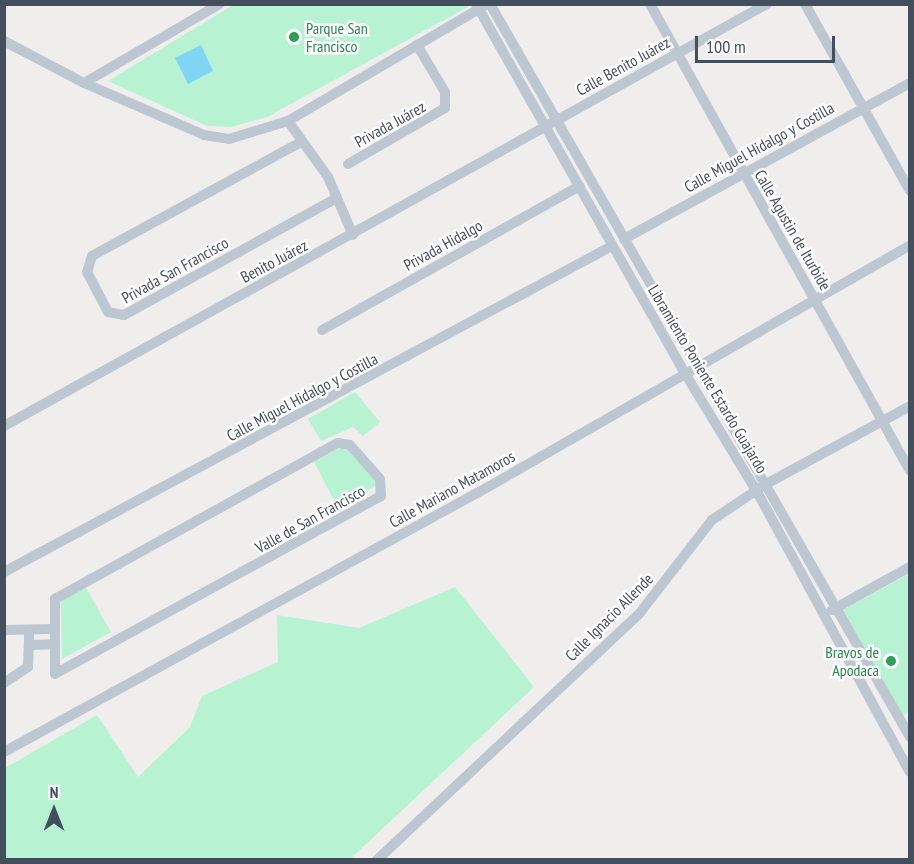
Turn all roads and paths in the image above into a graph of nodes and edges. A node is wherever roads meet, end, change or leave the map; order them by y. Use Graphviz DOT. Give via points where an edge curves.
graph roads {
  1 [pos="220,4"];
  2 [pos="650,4"];
  3 [pos="767,4"];
  4 [pos="805,4"];
  5 [pos="483,6"];
  6 [pos="4,40"];
  7 [pos="417,45"];
  8 [pos="677,54"];
  9 [pos="84,83"];
  10 [pos="909,83"];
  11 [pos="863,108"];
  12 [pos="557,120"];
  13 [pos="288,121"];
  14 [pos="546,126"];
  15 [pos="301,142"];
  16 [pos="348,164"];
  17 [pos="743,173"];
  18 [pos="580,186"];
  19 [pos="909,190"];
  20 [pos="337,198"];
  21 [pos="353,235"];
  22 [pos="624,238"];
  23 [pos="909,245"];
  24 [pos="612,246"];
  25 [pos="816,300"];
  26 [pos="322,330"];
  27 [pos="699,367"];
  28 [pos="686,375"];
  29 [pos="909,406"];
  30 [pos="882,422"];
  31 [pos="4,426"];
  32 [pos="909,471"];
  33 [pos="766,484"];
  34 [pos="756,490"];
  35 [pos="909,567"];
  36 [pos="4,572"];
  37 [pos="837,607"];
  38 [pos="823,614"];
  39 [pos="53,629"];
  40 [pos="4,630"];
  41 [pos="29,630"];
  42 [pos="53,644"];
  43 [pos="29,645"];
  44 [pos="4,683"];
  45 [pos="906,723"];
  46 [pos="888,732"];
  47 [pos="909,737"];
  48 [pos="4,752"];
  49 [pos="909,772"];
  50 [pos="377,860"];
  1 -- 9 [label="street"];
  2 -- 8 [label="street, Calle Agustin de Iturbide"];
  3 -- 8 [label="street, Calle Benito Juárez"];
  4 -- 11 [label="street"];
  5 -- 7 [label="street"];
  5 -- 12 [label="street, Libramiento Poniente Estardo Guajardo"];
  5 -- 14 [label="street, Libramiento Poniente Estardo Guajardo"];
  6 -- 9 [label="street"];
  7 -- 13 [label="street"];
  7 -- 16 [label="street, Privada Juárez" via="445,92 445,108"];
  8 -- 12 [label="street, Calle Benito Juárez"];
  8 -- 17 [label="street, Calle Agustin de Iturbide"];
  9 -- 13 [label="street" via="204,135 250,136"];
  10 -- 11 [label="street, Calle Miguel Hidalgo y Costilla"];
  11 -- 17 [label="street, Calle Miguel Hidalgo y Costilla"];
  11 -- 19 [label="street"];
  12 -- 14 [label="street, Benito Juárez"];
  12 -- 22 [label="street, Libramiento Poniente Estardo Guajardo"];
  13 -- 15 [label="street"];
  14 -- 18 [label="street, Libramiento Poniente Estardo Guajardo"];
  14 -- 21 [label="street, Benito Juárez"];
  15 -- 20 [label="street" via="317,159"];
  15 -- 20 [label="street, Privada San Francisco" via="92,256 87,272 108,312 124,315"];
  17 -- 22 [label="street, Calle Miguel Hidalgo y Costilla"];
  17 -- 25 [label="street, Calle Agustin de Iturbide"];
  18 -- 24 [label="street, Libramiento Poniente Estardo Guajardo"];
  18 -- 26 [label="street, Privada Hidalgo"];
  20 -- 21 [label="street"];
  21 -- 31 [label="street, Benito Juárez"];
  22 -- 27 [label="street, Libramiento Poniente Estardo Guajardo"];
  23 -- 25 [label="street, Calle Mariano Matamoros"];
  24 -- 28 [label="street, Libramiento Poniente Estardo Guajardo"];
  24 -- 36 [label="street, Calle Miguel Hidalgo y Costilla"];
  25 -- 27 [label="street, Calle Mariano Matamoros"];
  25 -- 30 [label="street, Calle Agustin de Iturbide"];
  27 -- 28 [label="street, Calle Mariano Matamoros"];
  27 -- 33 [label="street, Libramiento Poniente Estardo Guajardo"];
  28 -- 34 [label="street, Libramiento Poniente Estardo Guajardo"];
  28 -- 48 [label="street, Calle Mariano Matamoros"];
  29 -- 30 [label="street, Calle Ignacio Allende"];
  30 -- 32 [label="street, Calle Agustin de Iturbide"];
  30 -- 33 [label="street, Calle Ignacio Allende"];
  33 -- 34 [label="street, Calle Ignacio Allende"];
  33 -- 37 [label="street, Libramiento Poniente Estardo Guajardo"];
  34 -- 38 [label="street, Libramiento Poniente Estardo Guajardo"];
  34 -- 50 [label="street, Calle Ignacio Allende" via="702,528 639,614"];
  35 -- 37 [label="street"];
  37 -- 38 [label="street"];
  37 -- 45 [label="street, Libramiento Poniente Estardo Guajardo"];
  38 -- 46 [label="street, Libramiento Poniente Estardo Guajardo"];
  39 -- 41 [label="street"];
  39 -- 42 [label="street, Valle de San Francisco"];
  39 -- 42 [label="street, Valle de San Francisco" via="55,599 335,444 350,445 382,482 378,499 57,675"];
  40 -- 41 [label="street"];
  41 -- 43 [label="street"];
  42 -- 43 [label="street"];
  43 -- 44 [label="street" via="26,670"];
  45 -- 46 [label="street"];
  45 -- 47 [label="street, Libramiento Poniente Estardo Guajardo"];
  46 -- 49 [label="street, Libramiento Poniente Estardo Guajardo"];
}
